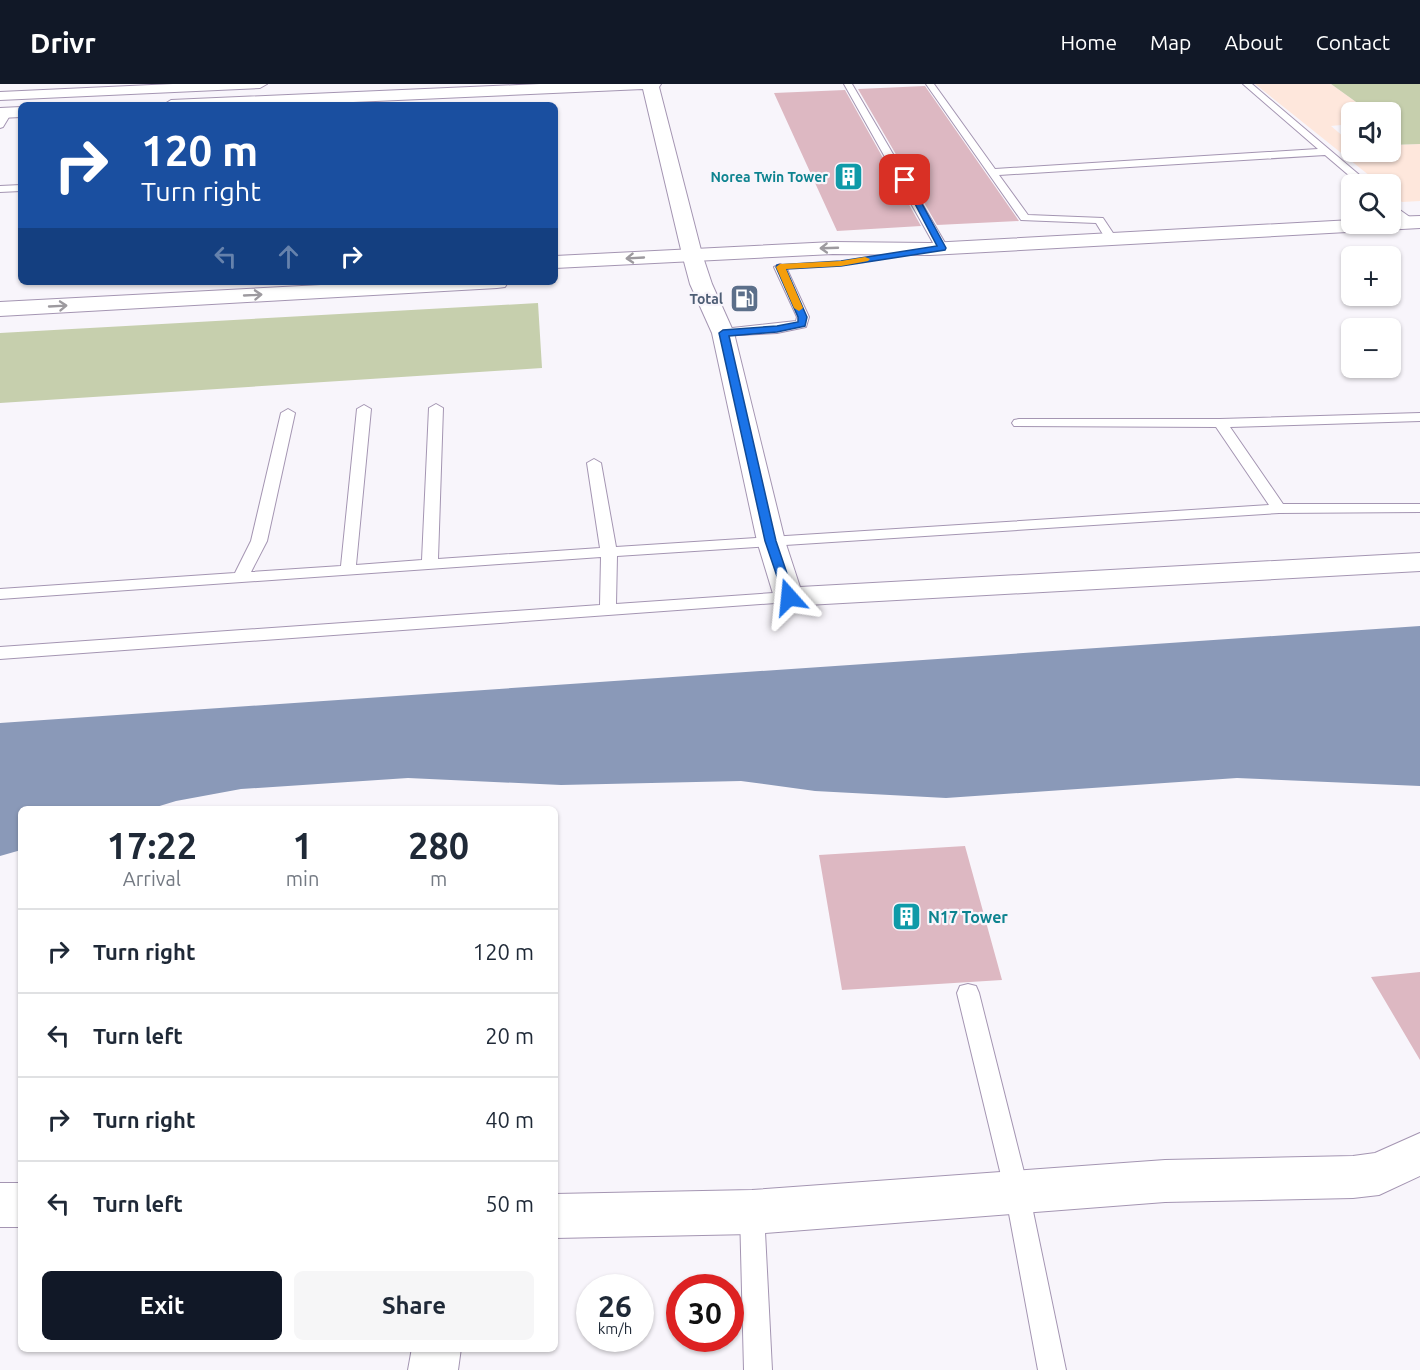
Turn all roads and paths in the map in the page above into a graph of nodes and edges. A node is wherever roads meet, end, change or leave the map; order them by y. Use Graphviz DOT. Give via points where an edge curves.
graph roads {
  1 [pos="260,84"];
  2 [pos="651,84"];
  3 [pos="848,84"];
  4 [pos="930,84"];
  5 [pos="1247,84"];
  6 [pos="0,96"];
  7 [pos="240,102"];
  8 [pos="1325,152"];
  9 [pos="993,172"];
  10 [pos="1352,174"];
  11 [pos="18,188"];
  12 [pos="0,189"];
  13 [pos="1341,226"];
  14 [pos="1111,239"];
  15 [pos="936,248"];
  16 [pos="558,262"];
  17 [pos="695,262"];
  18 [pos="780,267"];
  19 [pos="558,279"];
  20 [pos="111,285"];
  21 [pos="442,285"];
  22 [pos="0,291"];
  23 [pos="0,309"];
  24 [pos="723,333"];
  25 [pos="436,408"];
  26 [pos="364,409"];
  27 [pos="288,413"];
  28 [pos="1420,417"];
  29 [pos="1019,423"];
  30 [pos="1220,423"];
  31 [pos="594,463"];
  32 [pos="1420,508"];
  33 [pos="1279,509"];
  34 [pos="771,541"];
  35 [pos="609,554"];
  36 [pos="1420,562"];
  37 [pos="430,565"];
  38 [pos="348,571"];
  39 [pos="240,578"];
  40 [pos="0,594"];
  41 [pos="789,597"];
  42 [pos="608,610"];
  43 [pos="0,653"];
  44 [pos="968,993"];
  45 [pos="1420,1155"];
  46 [pos="1017,1192"];
  47 [pos="0,1205"];
  48 [pos="18,1205"];
  49 [pos="752,1212"];
  50 [pos="558,1216"];
  51 [pos="435,1352"];
  52 [pos="433,1370"];
  53 [pos="758,1370"];
  54 [pos="1052,1370"];
  1 -- 6 [label="street"];
  2 -- 7 [label="street"];
  2 -- 17 [label="street"];
  3 -- 15 [label="lane"];
  4 -- 9 [label="lane"];
  5 -- 8 [label="lane"];
  8 -- 9 [label="lane"];
  8 -- 10 [label="lane"];
  9 -- 14 [label="lane" via="1025,218 1099,220"];
  11 -- 12 [label="lane"];
  13 -- 14 [label="street"];
  14 -- 15 [label="street"];
  15 -- 17 [label="street, one-way" via="833,248"];
  15 -- 18 [label="street" via="841,263"];
  17 -- 16 [label="street, one-way"];
  17 -- 18 [label="street"];
  17 -- 19 [label="street"];
  17 -- 24 [label="street"];
  18 -- 24 [label="lane" via="803,317 802,324"];
  20 -- 22 [label="street"];
  23 -- 21 [label="street, one-way"];
  24 -- 34 [label="street"];
  25 -- 37 [label="lane"];
  26 -- 38 [label="lane"];
  27 -- 39 [label="lane" via="259,541"];
  28 -- 30 [label="lane"];
  29 -- 30 [label="lane"];
  30 -- 33 [label="lane"];
  31 -- 35 [label="lane"];
  32 -- 33 [label="lane"];
  33 -- 34 [label="lane"];
  34 -- 35 [label="lane"];
  34 -- 41 [label="street"];
  35 -- 37 [label="lane"];
  35 -- 42 [label="lane"];
  36 -- 41 [label="street"];
  37 -- 38 [label="lane"];
  38 -- 39 [label="lane"];
  39 -- 40 [label="lane"];
  41 -- 42 [label="lane"];
  42 -- 43 [label="lane"];
  44 -- 46 [label="lane"];
  45 -- 46 [label="street" via="1379,1174 1353,1177 1165,1181"];
  46 -- 49 [label="street"];
  46 -- 54 [label="lane"];
  47 -- 48 [label="street"];
  49 -- 50 [label="street"];
  49 -- 53 [label="lane"];
  51 -- 52 [label="street"];
}
